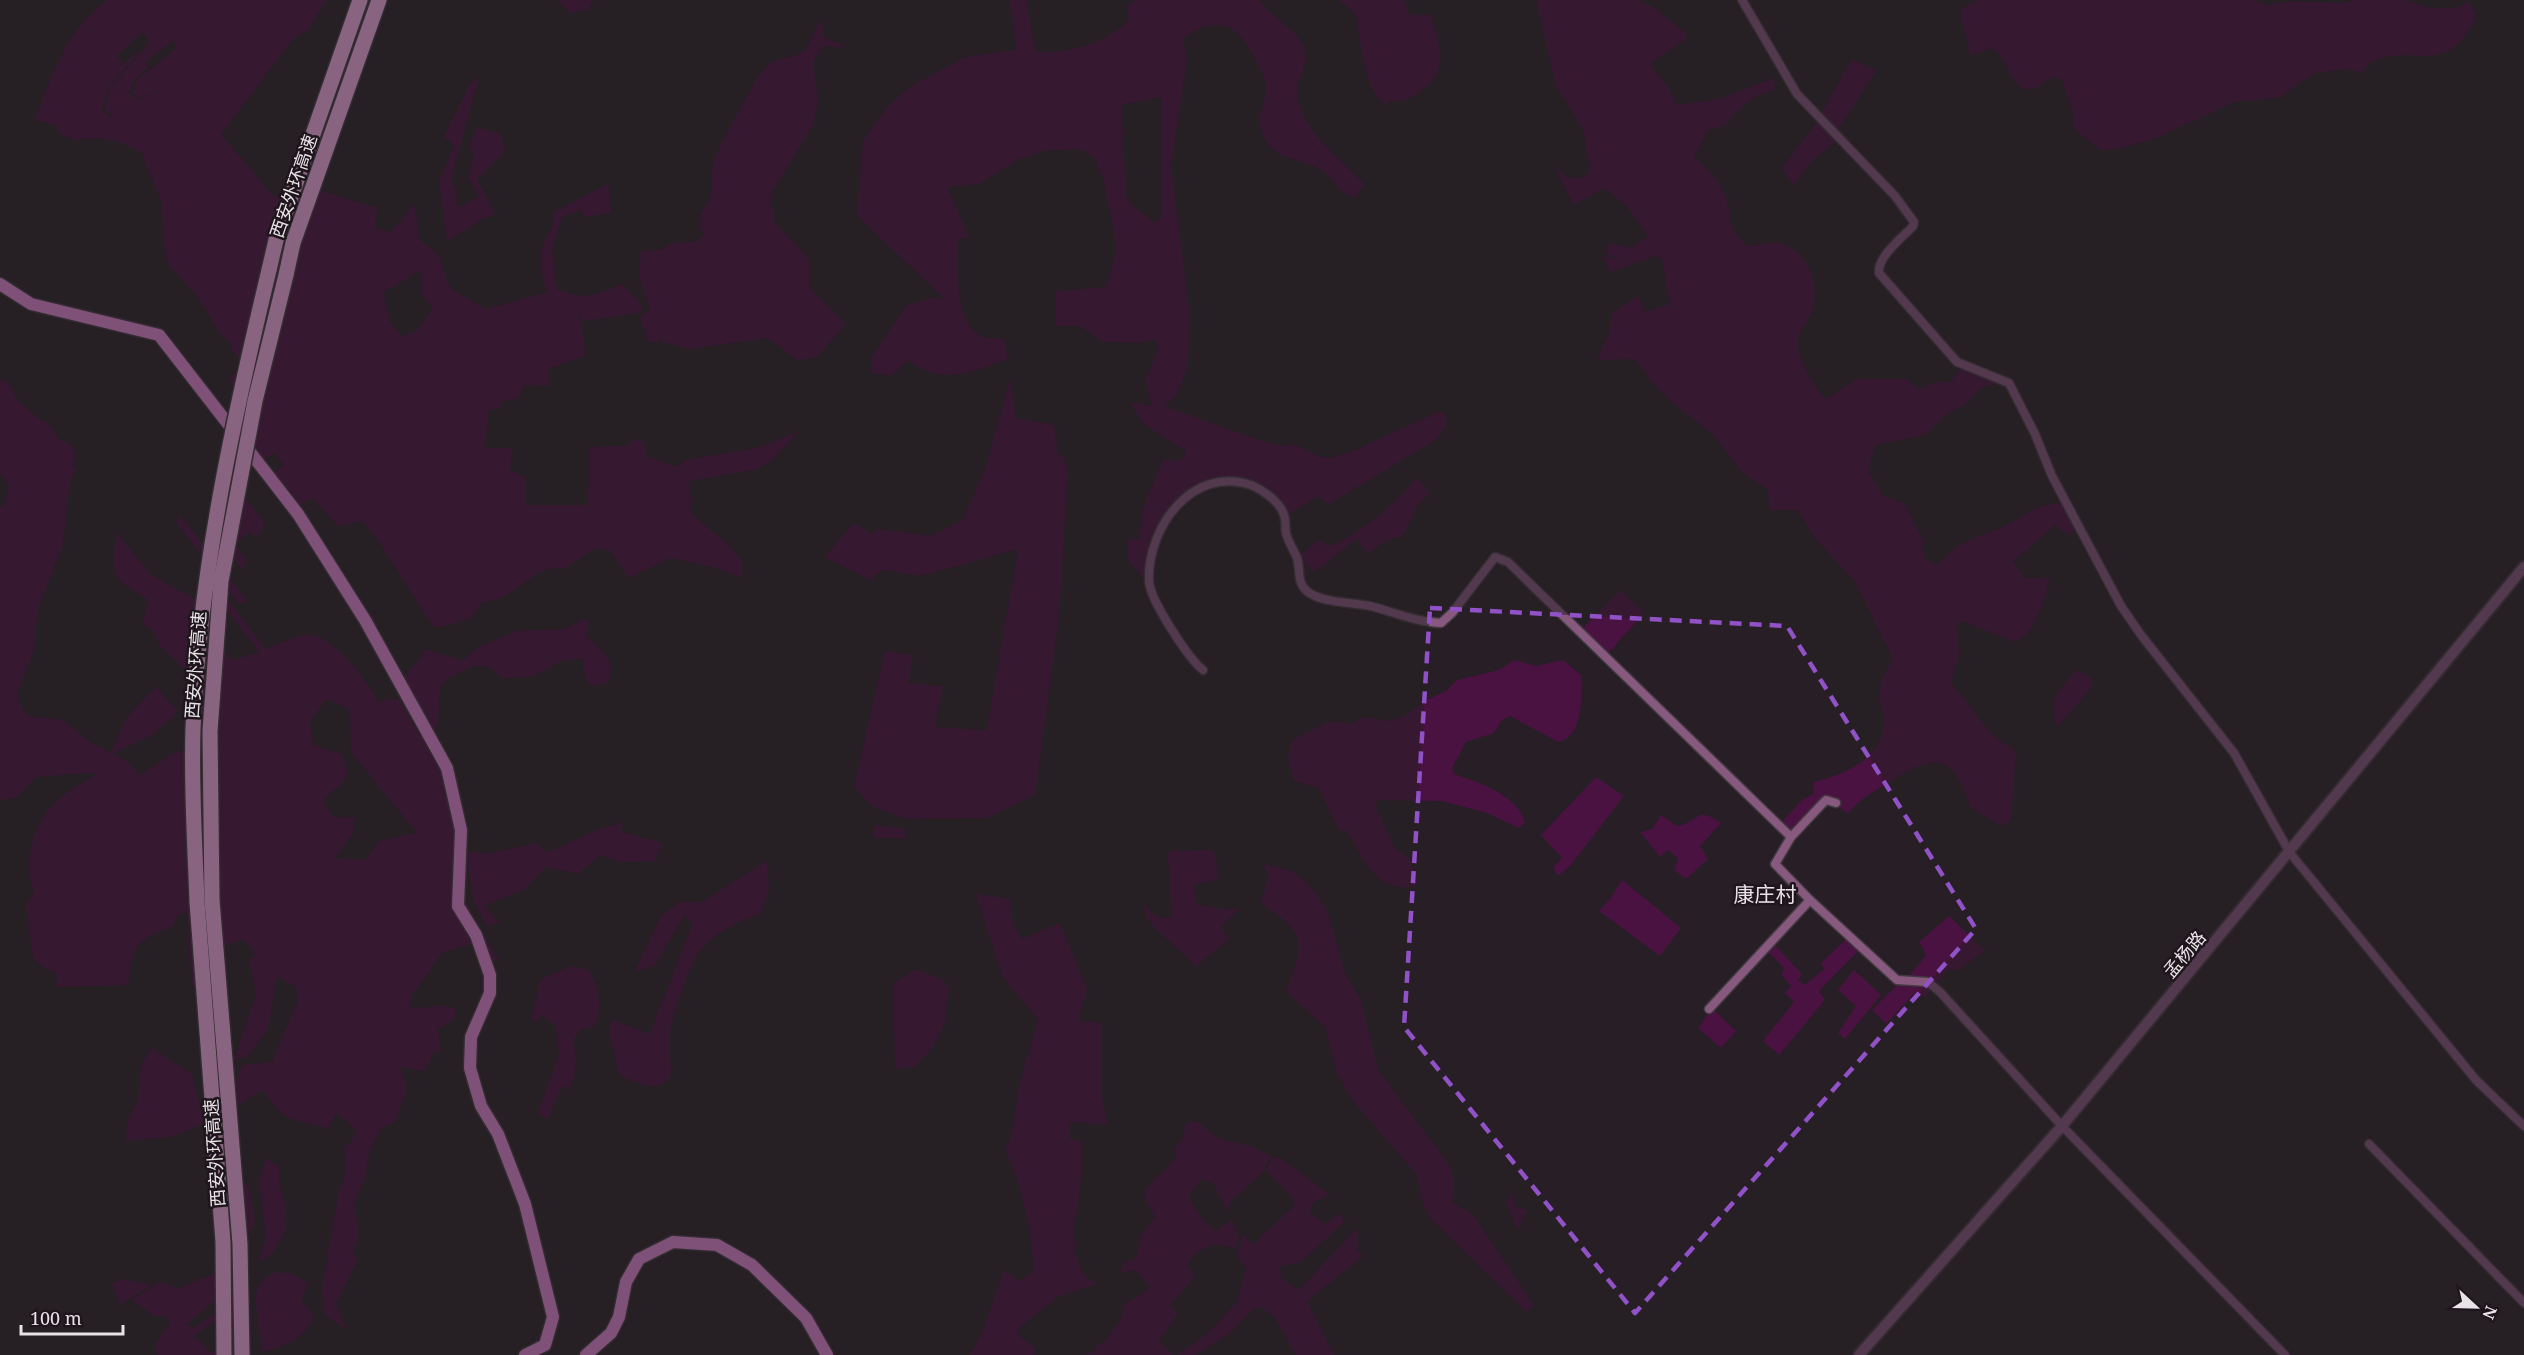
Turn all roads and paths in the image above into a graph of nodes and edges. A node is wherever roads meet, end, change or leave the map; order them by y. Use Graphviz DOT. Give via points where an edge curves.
graph roads {
  1 [pos="360,0"];
  2 [pos="379,0"];
  3 [pos="1742,0"];
  4 [pos="0,284"];
  5 [pos="2524,567"];
  6 [pos="1203,670"];
  7 [pos="1836,803"];
  8 [pos="1791,837"];
  9 [pos="2290,853"];
  10 [pos="1810,900"];
  11 [pos="1709,1010"];
  12 [pos="2062,1126"];
  13 [pos="2524,1126"];
  14 [pos="2369,1144"];
  15 [pos="2524,1303"];
  16 [pos="224,1355"];
  17 [pos="242,1355"];
  18 [pos="525,1355"];
  19 [pos="586,1355"];
  20 [pos="827,1355"];
  21 [pos="1859,1355"];
  22 [pos="2285,1355"];
  1 -- 16 [label="highway, 西安外环高速, bridge" via="276,240 238,400 205,580 193,730 196,902 219,1193"];
  2 -- 17 [label="highway, 西安外环高速, bridge" via="293,243 255,401 221,582 210,730 212,900 240,1244"];
  3 -- 9 [label="street" via="1797,94 1895,196 1914,222 1884,258 1879,273 1957,362 2009,383 2052,476 2121,606 2234,753"];
  4 -- 18 [label="main road" via="31,304 159,335 298,514 365,620 447,768 461,830 458,906 476,935 490,975 490,993 471,1037 470,1068 481,1106 498,1134 525,1204 553,1317 545,1345"];
  5 -- 9 [label="street, 孟杨路"];
  6 -- 8 [label="street" via="1181,644 1149,583 1156,539 1182,499 1206,485 1248,484 1261,489 1284,514 1302,585 1321,597 1441,623 1495,557 1508,562"];
  7 -- 8 [label="street" via="1826,800"];
  8 -- 10 [label="street" via="1775,864"];
  9 -- 12 [label="street, 孟杨路"];
  9 -- 13 [label="street" via="2476,1080"];
  10 -- 11 [label="street"];
  10 -- 12 [label="street" via="1897,980 1928,982 1940,992"];
  12 -- 21 [label="street, 孟杨路"];
  12 -- 22 [label="street"];
  14 -- 15 [label="street"];
  19 -- 20 [label="main road" via="611,1333 619,1317 626,1282 639,1259 673,1242 717,1245 752,1265 806,1318"];
}
